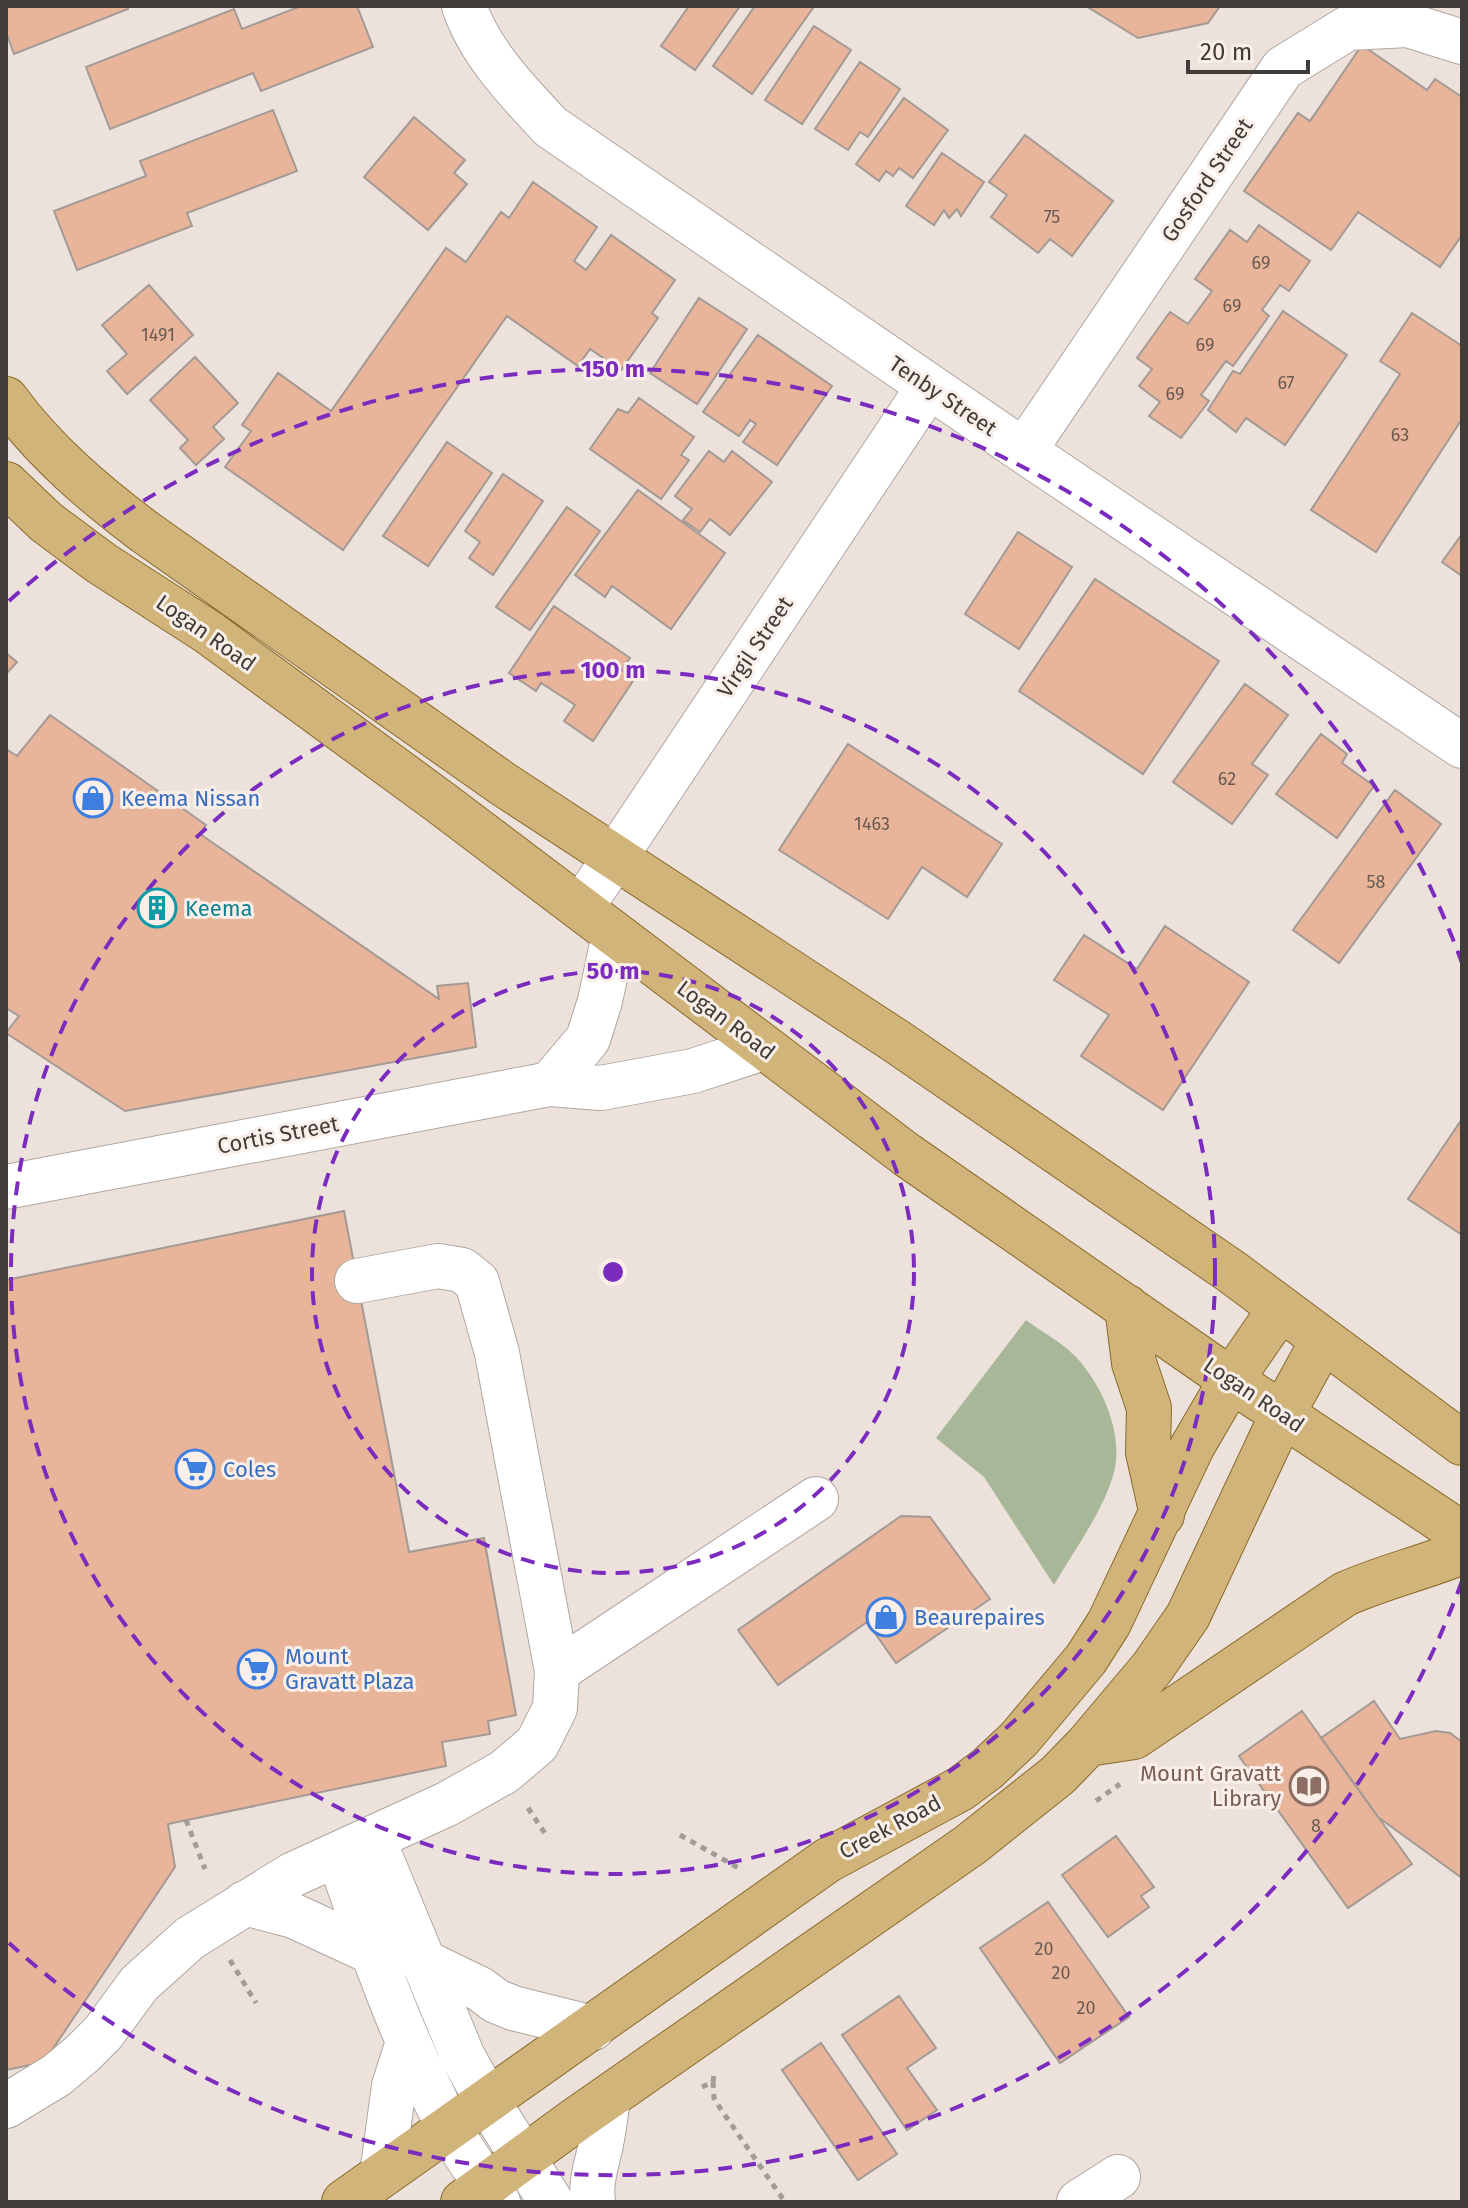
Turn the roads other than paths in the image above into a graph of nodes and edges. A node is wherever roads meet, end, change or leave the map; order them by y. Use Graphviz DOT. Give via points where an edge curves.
graph roads {
  1 [pos="464,6"];
  2 [pos="1462,42"];
  3 [pos="929,386"];
  4 [pos="6,399"];
  5 [pos="1024,451"];
  6 [pos="6,484"];
  7 [pos="1462,746"];
  8 [pos="614,857"];
  9 [pos="598,921"];
  10 [pos="763,1048"];
  11 [pos="550,1084"];
  12 [pos="6,1187"];
  13 [pos="357,1281"];
  14 [pos="1127,1307"];
  15 [pos="1280,1309"];
  16 [pos="1323,1340"];
  17 [pos="1231,1380"];
  18 [pos="1282,1415"];
  19 [pos="1462,1443"];
  20 [pos="816,1499"];
  21 [pos="1162,1515"];
  22 [pos="1462,1534"];
  23 [pos="1462,1552"];
  24 [pos="557,1671"];
  25 [pos="1088,1744"];
  26 [pos="355,1846"];
  27 [pos="245,1903"];
  28 [pos="372,1952"];
  29 [pos="422,1961"];
  30 [pos="593,2028"];
  31 [pos="408,2042"];
  32 [pos="608,2098"];
  33 [pos="488,2102"];
  34 [pos="6,2106"];
  35 [pos="450,2129"];
  36 [pos="524,2158"];
  37 [pos="382,2175"];
  38 [pos="1118,2177"];
  39 [pos="482,2196"];
  40 [pos="344,2202"];
  41 [pos="551,2202"];
  42 [pos="593,2202"];
  43 [pos="1079,2202"];
  1 -- 3 [label="street, Tenby Street" via="506,79 551,127"];
  2 -- 5 [label="street, Gosford Street" via="1408,25 1348,28 1283,68"];
  3 -- 5 [label="street, Tenby Street"];
  3 -- 8 [label="street, Virgil Street"];
  4 -- 8 [label="main road" via="105,502"];
  5 -- 7 [label="street, Tenby Street"];
  6 -- 9 [label="main road, Logan Road" via="101,563 208,632"];
  8 -- 9 [label="street, Virgil Street"];
  8 -- 15 [label="main road" via="896,1041"];
  9 -- 10 [label="main road, Logan Road"];
  9 -- 11 [label="street" via="600,1001 588,1039"];
  10 -- 11 [label="street, Cortis Street" via="693,1071 601,1088"];
  10 -- 14 [label="main road, Logan Road"];
  11 -- 12 [label="street, Cortis Street"];
  13 -- 24 [label="street" via="438,1266 462,1270 477,1282 497,1353"];
  14 -- 17 [label="main road, Logan Road"];
  14 -- 21 [label="main road" via="1134,1363 1149,1408 1148,1452"];
  15 -- 16 [label="main road"];
  15 -- 17 [label="main road, Creek Road"];
  16 -- 18 [label="main road"];
  16 -- 19 [label="main road"];
  17 -- 18 [label="main road, Logan Road"];
  17 -- 21 [label="main road, Creek Road" via="1192,1447"];
  18 -- 22 [label="main road, Logan Road"];
  18 -- 25 [label="main road" via="1188,1616"];
  20 -- 24 [label="street"];
  21 -- 30 [label="main road, Creek Road" via="1086,1659 987,1769 828,1860"];
  23 -- 25 [label="main road" via="1345,1594 1134,1737"];
  24 -- 26 [label="street" via="555,1708 537,1744 504,1772 464,1795"];
  25 -- 32 [label="main road" via="970,1845"];
  26 -- 27 [label="street"];
  26 -- 28 [label="street"];
  26 -- 29 [label="street"];
  27 -- 28 [label="street" via="294,1916"];
  27 -- 34 [label="street" via="163,1960 83,2053"];
  28 -- 31 [label="street"];
  29 -- 30 [label="street" via="513,2008"];
  29 -- 33 [label="street"];
  30 -- 33 [label="main road, Creek Road"];
  31 -- 35 [label="street"];
  31 -- 37 [label="street" via="394,2086"];
  32 -- 36 [label="main road"];
  32 -- 42 [label="street"];
  33 -- 35 [label="main road, Creek Road"];
  33 -- 36 [label="street"];
  35 -- 37 [label="main road, Creek Road"];
  35 -- 39 [label="street"];
  36 -- 39 [label="main road"];
  36 -- 41 [label="street"];
  37 -- 40 [label="main road, Creek Road"];
  38 -- 43 [label="street"];
}
